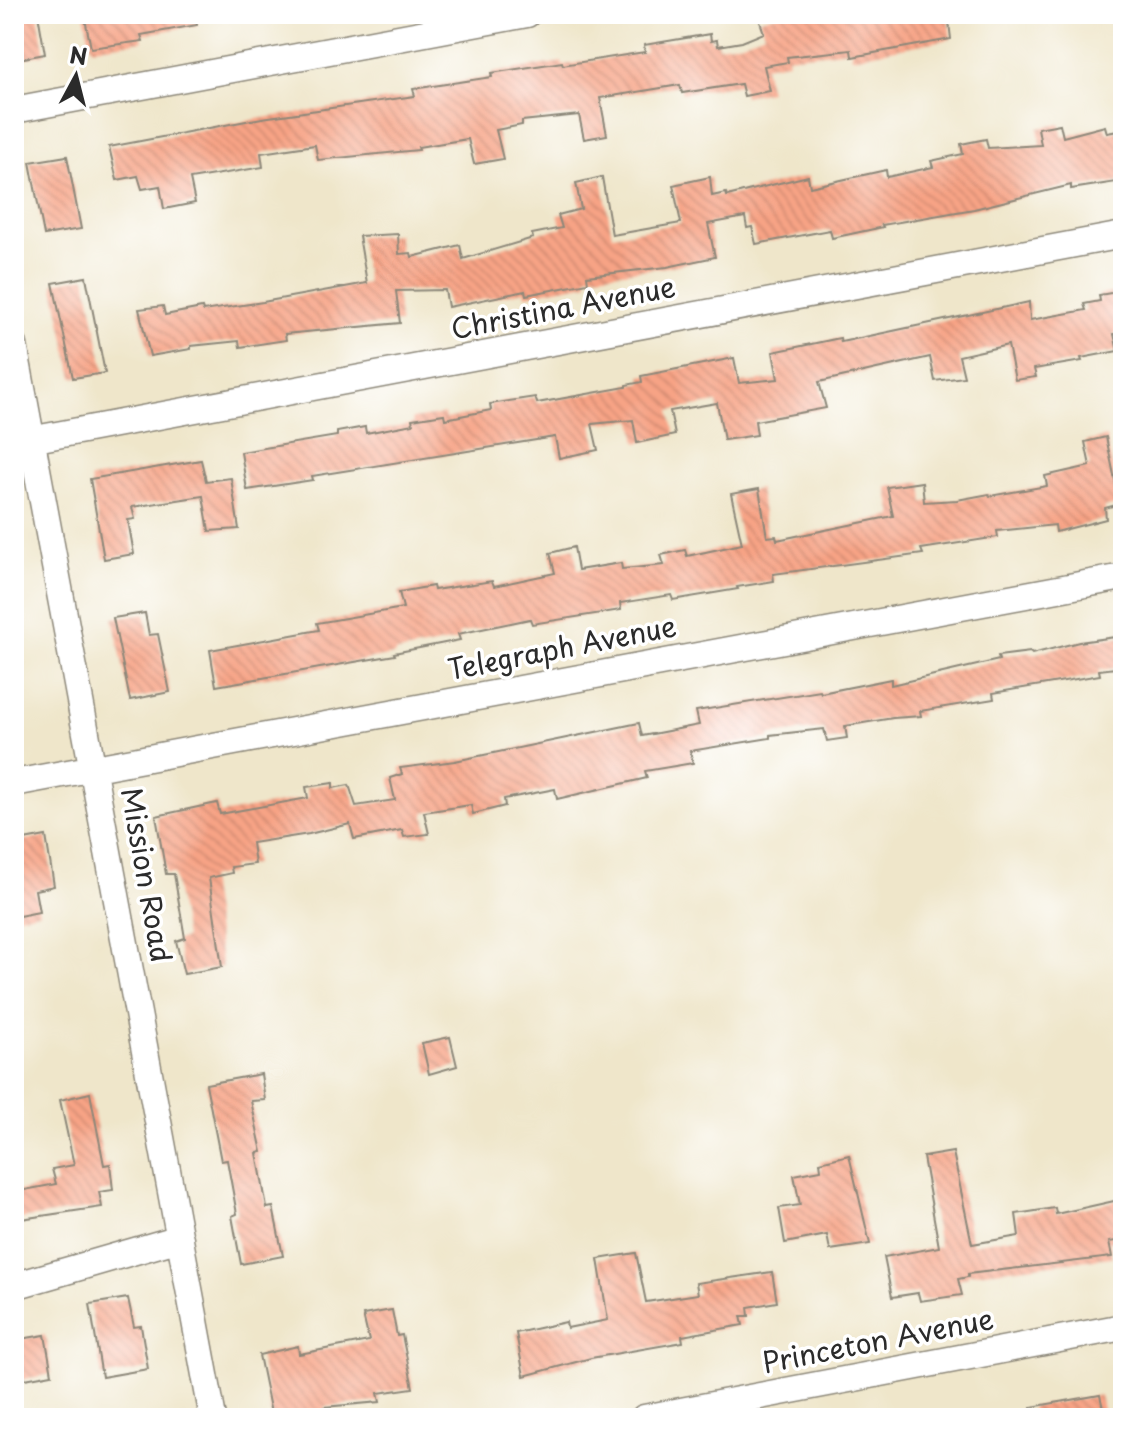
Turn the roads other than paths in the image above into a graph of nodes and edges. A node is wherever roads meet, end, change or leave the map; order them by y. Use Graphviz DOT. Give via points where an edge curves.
graph roads {
  1 [pos="527,14"];
  2 [pos="14,110"];
  3 [pos="1123,235"];
  4 [pos="14,345"];
  5 [pos="24,441"];
  6 [pos="1123,577"];
  7 [pos="94,768"];
  8 [pos="14,783"];
  9 [pos="180,1238"];
  10 [pos="14,1286"];
  11 [pos="1123,1327"];
  12 [pos="213,1418"];
  13 [pos="644,1418"];
  1 -- 2 [label="street"];
  3 -- 5 [label="street, Christina Avenue"];
  4 -- 5 [label="street, Mission Road"];
  5 -- 7 [label="street, Mission Road"];
  6 -- 7 [label="street, Telegraph Avenue"];
  7 -- 8 [label="street, Telegraph Avenue"];
  7 -- 9 [label="street, Mission Road"];
  9 -- 10 [label="street"];
  9 -- 12 [label="street, Mission Road"];
  11 -- 13 [label="street, Princeton Avenue"];
}
